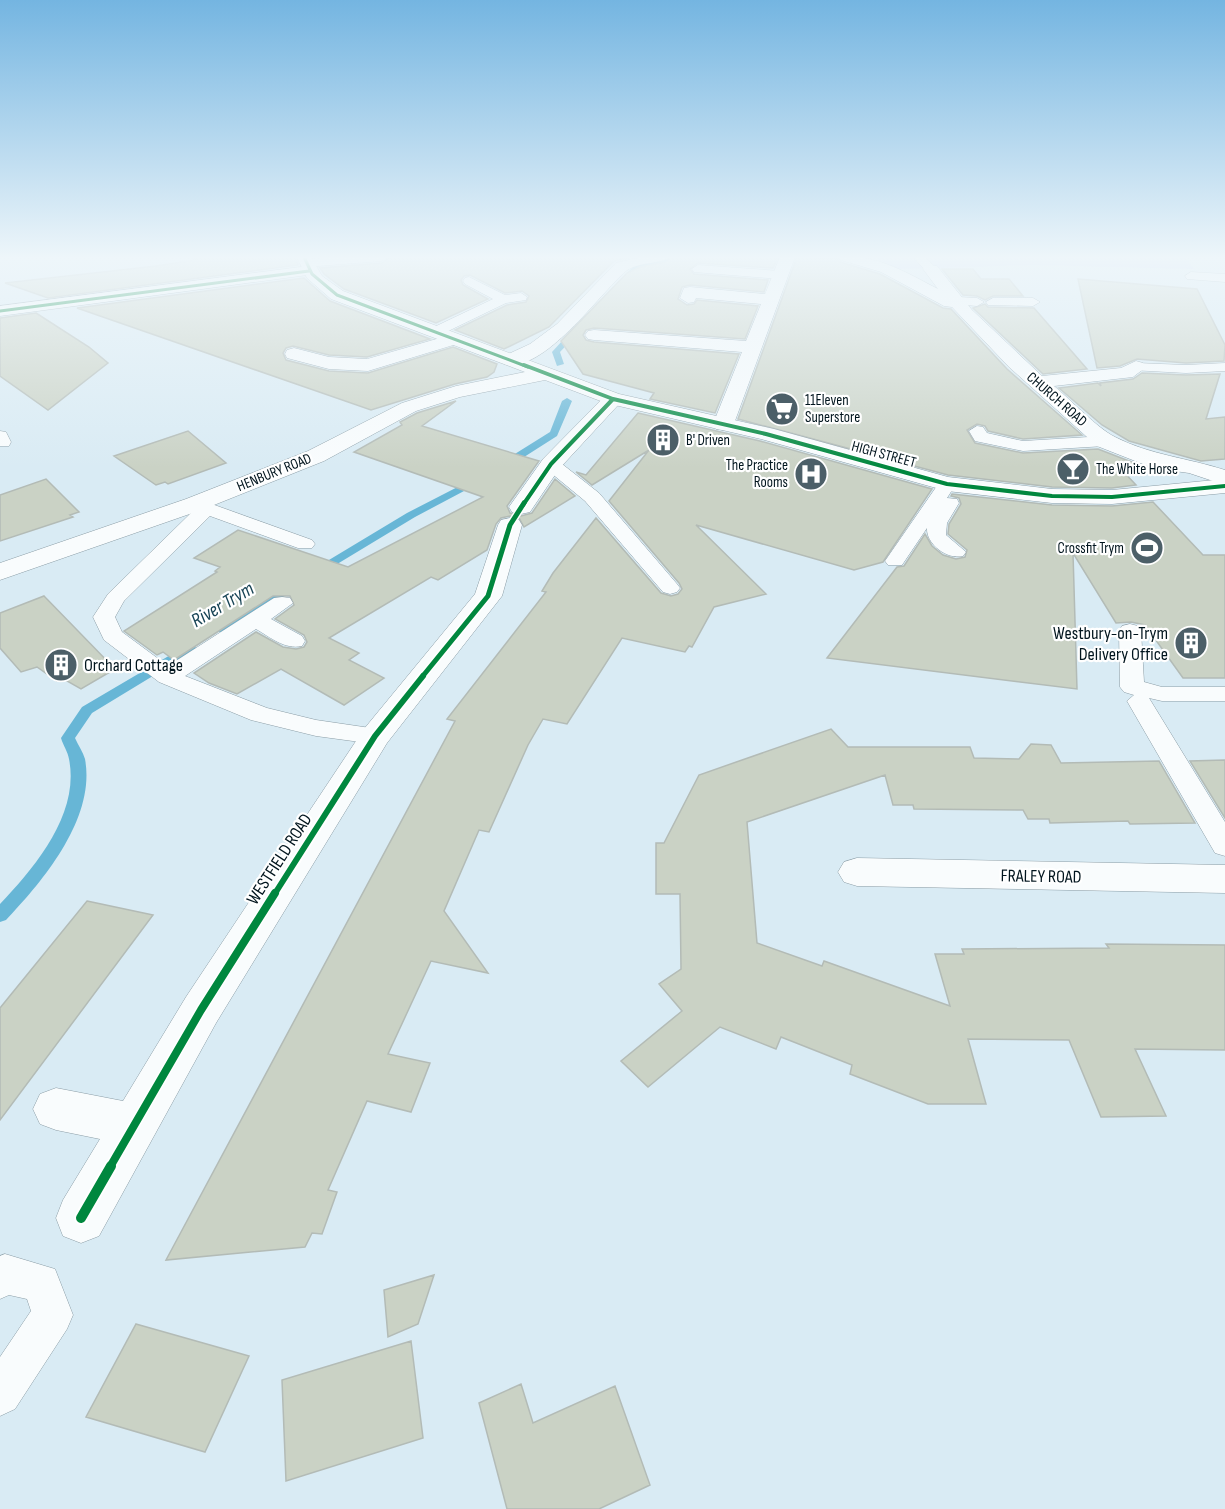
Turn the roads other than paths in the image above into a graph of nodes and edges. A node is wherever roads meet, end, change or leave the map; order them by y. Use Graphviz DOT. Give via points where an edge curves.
graph roads {
  1 [pos="423,327"];
  2 [pos="444,327"];
  3 [pos="564,327"];
  4 [pos="760,327"];
  5 [pos="985,327"];
  6 [pos="435,332"];
  7 [pos="594,335"];
  8 [pos="454,339"];
  9 [pos="753,347"];
  10 [pos="294,354"];
  11 [pos="511,360"];
  12 [pos="1136,366"];
  13 [pos="1225,367"];
  14 [pos="546,374"];
  15 [pos="1038,382"];
  16 [pos="613,399"];
  17 [pos="724,424"];
  18 [pos="977,430"];
  19 [pos="1105,441"];
  20 [pos="551,464"];
  21 [pos="954,485"];
  22 [pos="1217,489"];
  23 [pos="201,506"];
  24 [pos="305,544"];
  25 [pos="956,552"];
  26 [pos="895,561"];
  27 [pos="0,572"];
  28 [pos="670,588"];
  29 [pos="282,603"];
  30 [pos="256,620"];
  31 [pos="1131,631"];
  32 [pos="294,641"];
  33 [pos="167,677"];
  34 [pos="1225,694"];
  35 [pos="1139,701"];
  36 [pos="375,736"];
  37 [pos="1225,846"];
  38 [pos="857,872"];
  39 [pos="1225,879"];
  40 [pos="56,1109"];
  41 [pos="135,1125"];
  42 [pos="81,1218"];
  43 [pos="0,1279"];
  44 [pos="0,1394"];
  1 -- 6 [label="street, HIGH STREET"];
  2 -- 6 [label="lane"];
  3 -- 11 [label="street" via="537,348"];
  4 -- 9 [label="street"];
  5 -- 15 [label="street, CHURCH ROAD"];
  6 -- 8 [label="street, HIGH STREET"];
  7 -- 9 [label="street"];
  8 -- 10 [label="street" via="368,365 329,363"];
  8 -- 11 [label="street, HIGH STREET"];
  9 -- 17 [label="street"];
  11 -- 14 [label="street, HIGH STREET"];
  12 -- 13 [label="lane"];
  12 -- 15 [label="street" via="1126,373"];
  14 -- 16 [label="street, HIGH STREET"];
  14 -- 23 [label="street, HENBURY ROAD" via="456,392 409,407 316,456"];
  15 -- 19 [label="street, CHURCH ROAD"];
  16 -- 17 [label="street, HIGH STREET"];
  16 -- 20 [label="street, WESTFIELD ROAD"];
  17 -- 21 [label="street, HIGH STREET"];
  18 -- 19 [label="lane" via="981,437 1023,446"];
  19 -- 22 [label="street, CHURCH ROAD"];
  20 -- 28 [label="lane" via="592,497"];
  20 -- 36 [label="street, WESTFIELD ROAD" via="516,516 488,596"];
  21 -- 22 [label="street, HIGH STREET" via="1052,496 1112,497"];
  21 -- 25 [label="lane" via="937,523 936,537"];
  21 -- 26 [label="lane"];
  23 -- 24 [label="lane"];
  23 -- 27 [label="street, HENBURY ROAD"];
  23 -- 33 [label="lane" via="115,598 104,617 112,635"];
  29 -- 30 [label="lane"];
  30 -- 32 [label="lane"];
  30 -- 33 [label="lane"];
  31 -- 34 [label="lane" via="1132,687 1162,694"];
  33 -- 36 [label="lane" via="260,714 316,728"];
  35 -- 37 [label="lane"];
  36 -- 41 [label="street, WESTFIELD ROAD" via="201,1010"];
  38 -- 39 [label="street, FRALEY ROAD"];
  40 -- 41 [label="street"];
  41 -- 42 [label="street, WESTFIELD ROAD"];
  43 -- 44 [label="lane" via="5,1274 40,1283 53,1315"];
}
